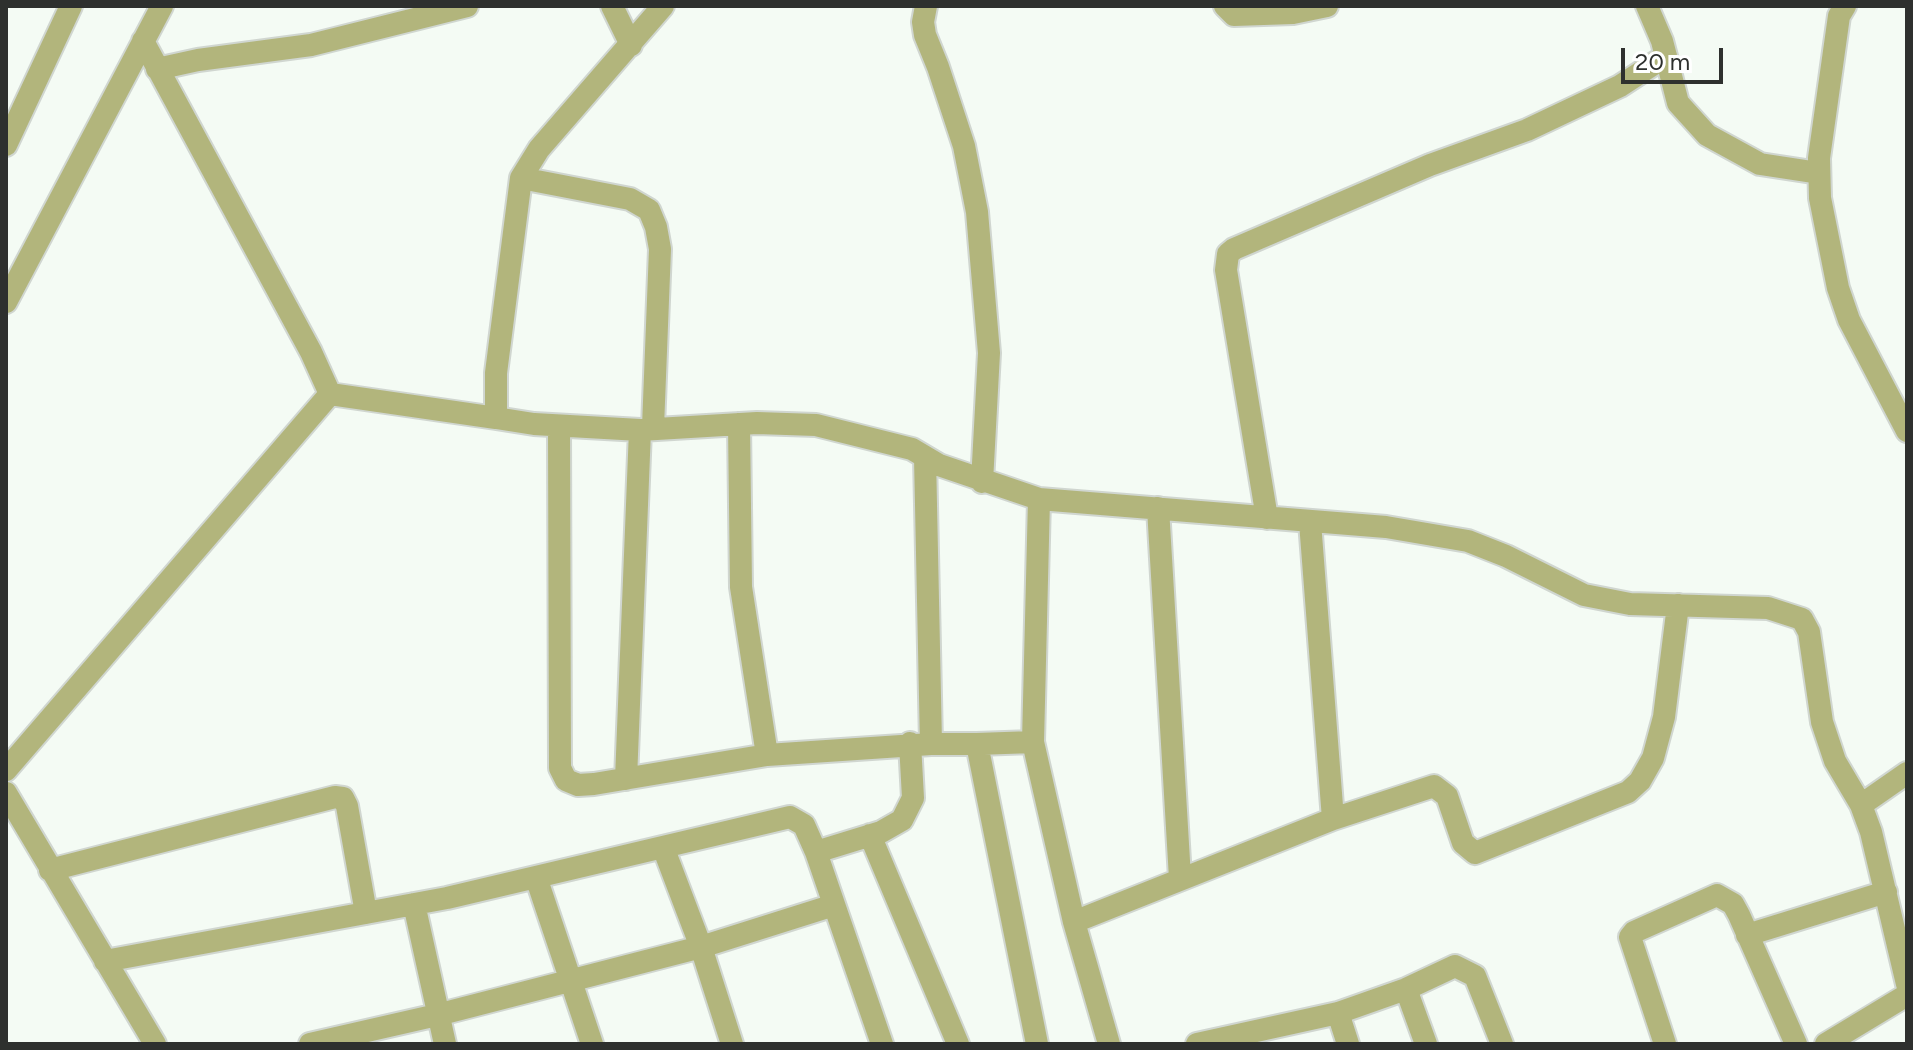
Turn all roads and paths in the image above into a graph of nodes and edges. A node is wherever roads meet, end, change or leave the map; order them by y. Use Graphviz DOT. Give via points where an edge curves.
graph roads {
  1 [pos="71,6"];
  2 [pos="162,6"];
  3 [pos="467,6"];
  4 [pos="612,6"];
  5 [pos="663,6"];
  6 [pos="926,6"];
  7 [pos="1225,6"];
  8 [pos="1327,6"];
  9 [pos="1647,6"];
  10 [pos="1845,6"];
  11 [pos="143,41"];
  12 [pos="631,45"];
  13 [pos="1666,56"];
  14 [pos="157,69"];
  15 [pos="6,145"];
  16 [pos="1819,173"];
  17 [pos="521,178"];
  18 [pos="6,302"];
  19 [pos="330,394"];
  20 [pos="496,418"];
  21 [pos="739,424"];
  22 [pos="559,426"];
  23 [pos="646,428"];
  24 [pos="1907,431"];
  25 [pos="925,457"];
  26 [pos="982,482"];
  27 [pos="1039,499"];
  28 [pos="1158,508"];
  29 [pos="1267,518"];
  30 [pos="1310,522"];
  31 [pos="1678,605"];
  32 [pos="1033,742"];
  33 [pos="921,744"];
  34 [pos="977,744"];
  35 [pos="767,755"];
  36 [pos="6,770"];
  37 [pos="1907,773"];
  38 [pos="626,779"];
  39 [pos="6,793"];
  40 [pos="1861,805"];
  41 [pos="1333,819"];
  42 [pos="870,835"];
  43 [pos="663,847"];
  44 [pos="816,852"];
  45 [pos="50,870"];
  46 [pos="536,877"];
  47 [pos="1180,878"];
  48 [pos="1886,892"];
  49 [pos="414,904"];
  50 [pos="834,905"];
  51 [pos="366,913"];
  52 [pos="1074,922"];
  53 [pos="1747,935"];
  54 [pos="701,947"];
  55 [pos="105,961"];
  56 [pos="570,979"];
  57 [pos="1907,984"];
  58 [pos="1406,989"];
  59 [pos="1907,995"];
  60 [pos="1338,1013"];
  61 [pos="437,1015"];
  62 [pos="1202,1043"];
  63 [pos="155,1044"];
  64 [pos="310,1044"];
  65 [pos="445,1044"];
  66 [pos="592,1044"];
  67 [pos="732,1044"];
  68 [pos="882,1044"];
  69 [pos="958,1044"];
  70 [pos="1037,1044"];
  71 [pos="1109,1044"];
  72 [pos="1348,1044"];
  73 [pos="1426,1044"];
  74 [pos="1502,1044"];
  75 [pos="1665,1044"];
  76 [pos="1796,1044"];
  77 [pos="1826,1044"];
  1 -- 15 [label="street"];
  2 -- 11 [label="street"];
  3 -- 14 [label="street" via="311,45"];
  4 -- 12 [label="street"];
  5 -- 12 [label="street"];
  6 -- 26 [label="street" via="925,35 964,146 977,212 989,353"];
  7 -- 8 [label="street" via="1234,15 1265,15"];
  9 -- 13 [label="street"];
  10 -- 16 [label="street" via="1839,16"];
  11 -- 14 [label="street"];
  11 -- 18 [label="street"];
  12 -- 17 [label="street" via="546,140"];
  13 -- 16 [label="street" via="1678,103 1707,135 1760,164"];
  13 -- 29 [label="street" via="1620,86 1527,130 1430,165 1228,254 1226,270"];
  14 -- 19 [label="street"];
  16 -- 24 [label="street" via="1838,288"];
  17 -- 20 [label="street" via="496,373"];
  17 -- 23 [label="street" via="630,199 649,210 660,249"];
  19 -- 20 [label="street"];
  19 -- 36 [label="street"];
  20 -- 22 [label="street"];
  21 -- 23 [label="street"];
  21 -- 25 [label="street" via="816,425 912,449"];
  21 -- 35 [label="street" via="741,587"];
  22 -- 23 [label="street"];
  22 -- 38 [label="street" via="560,768 566,780 578,785"];
  23 -- 38 [label="street"];
  25 -- 26 [label="street"];
  25 -- 33 [label="street"];
  26 -- 27 [label="street"];
  27 -- 28 [label="street"];
  27 -- 32 [label="street"];
  28 -- 29 [label="street"];
  28 -- 47 [label="street"];
  29 -- 30 [label="street"];
  30 -- 31 [label="street" via="1386,527 1468,541 1584,595 1630,604"];
  30 -- 41 [label="street"];
  31 -- 40 [label="street" via="1768,608 1802,619 1809,632 1822,722 1835,761"];
  31 -- 41 [label="street" via="1664,717 1653,758 1628,792 1475,853 1463,843 1447,796 1434,786"];
  32 -- 34 [label="street"];
  32 -- 52 [label="street"];
  33 -- 34 [label="street"];
  33 -- 35 [label="street"];
  33 -- 42 [label="street" via="907,814"];
  34 -- 70 [label="street"];
  35 -- 38 [label="street"];
  37 -- 40 [label="street"];
  39 -- 45 [label="street"];
  40 -- 48 [label="street"];
  41 -- 47 [label="street"];
  42 -- 44 [label="street"];
  42 -- 69 [label="street"];
  43 -- 44 [label="street" via="790,817 804,825"];
  43 -- 46 [label="street"];
  43 -- 54 [label="street"];
  44 -- 50 [label="street"];
  45 -- 51 [label="street" via="343,798"];
  45 -- 55 [label="street"];
  46 -- 49 [label="street"];
  46 -- 56 [label="street"];
  47 -- 52 [label="street"];
  48 -- 53 [label="street"];
  48 -- 57 [label="street"];
  49 -- 51 [label="street"];
  49 -- 61 [label="street"];
  50 -- 54 [label="street"];
  50 -- 68 [label="street"];
  51 -- 55 [label="street"];
  52 -- 71 [label="street"];
  53 -- 75 [label="street" via="1733,904 1717,895 1631,934"];
  53 -- 76 [label="street"];
  54 -- 56 [label="street"];
  54 -- 67 [label="street"];
  55 -- 63 [label="street"];
  56 -- 61 [label="street"];
  56 -- 66 [label="street"];
  58 -- 60 [label="street"];
  58 -- 73 [label="street"];
  58 -- 74 [label="street" via="1455,966 1466,969 1475,976"];
  59 -- 77 [label="street"];
  60 -- 62 [label="street"];
  60 -- 72 [label="street"];
  61 -- 64 [label="street"];
  61 -- 65 [label="street"];
}
